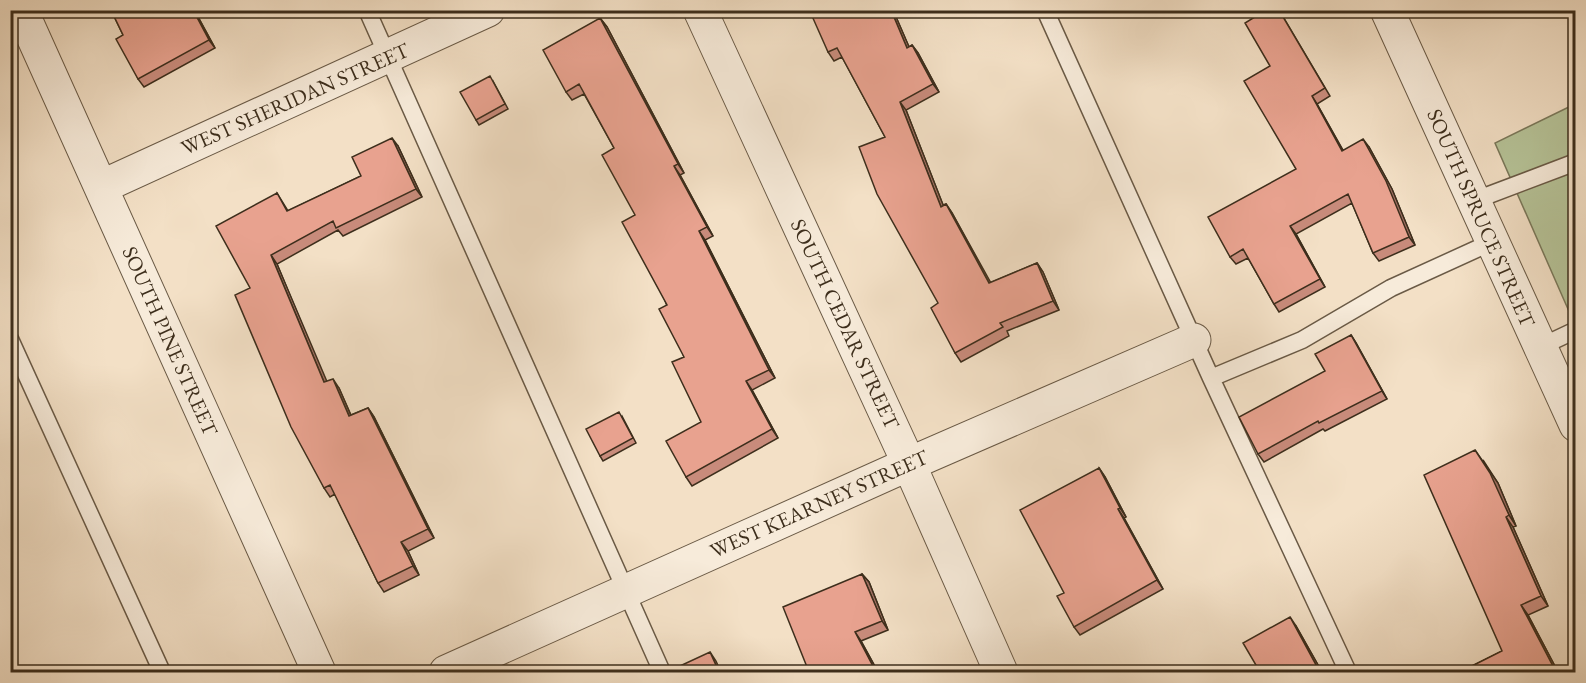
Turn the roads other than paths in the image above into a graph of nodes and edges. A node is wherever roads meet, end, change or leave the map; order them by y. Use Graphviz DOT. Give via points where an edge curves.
graph roads {
  1 [pos="21,10"];
  2 [pos="367,10"];
  3 [pos="489,10"];
  4 [pos="700,10"];
  5 [pos="1045,10"];
  6 [pos="1387,10"];
  7 [pos="388,56"];
  8 [pos="1575,162"];
  9 [pos="101,187"];
  10 [pos="1473,201"];
  11 [pos="1492,242"];
  12 [pos="1575,330"];
  13 [pos="10,339"];
  14 [pos="1194,340"];
  15 [pos="1540,347"];
  16 [pos="1211,378"];
  17 [pos="1575,425"];
  18 [pos="909,464"];
  19 [pos="624,592"];
  20 [pos="162,672"];
  21 [pos="319,672"];
  22 [pos="446,672"];
  23 [pos="662,672"];
  24 [pos="1001,672"];
  25 [pos="1348,672"];
  1 -- 9 [label="street, SOUTH PINE STREET"];
  2 -- 7 [label="lane"];
  3 -- 7 [label="street, WEST SHERIDAN STREET"];
  4 -- 18 [label="street, SOUTH CEDAR STREET"];
  5 -- 14 [label="lane"];
  6 -- 10 [label="street, SOUTH SPRUCE STREET"];
  7 -- 9 [label="street, WEST SHERIDAN STREET"];
  7 -- 19 [label="lane"];
  8 -- 10 [label="lane"];
  9 -- 21 [label="street, SOUTH PINE STREET"];
  10 -- 11 [label="street, SOUTH SPRUCE STREET"];
  11 -- 15 [label="street, SOUTH SPRUCE STREET"];
  11 -- 16 [label="lane" via="1391,288 1302,340"];
  12 -- 15 [label="lane"];
  13 -- 20 [label="lane"];
  14 -- 16 [label="lane"];
  14 -- 18 [label="street, WEST KEARNEY STREET"];
  15 -- 17 [label="street, SOUTH SPRUCE STREET"];
  16 -- 25 [label="lane"];
  18 -- 19 [label="street, WEST KEARNEY STREET"];
  18 -- 24 [label="street, SOUTH CEDAR STREET"];
  19 -- 22 [label="street, WEST KEARNEY STREET"];
  19 -- 23 [label="lane"];
}
